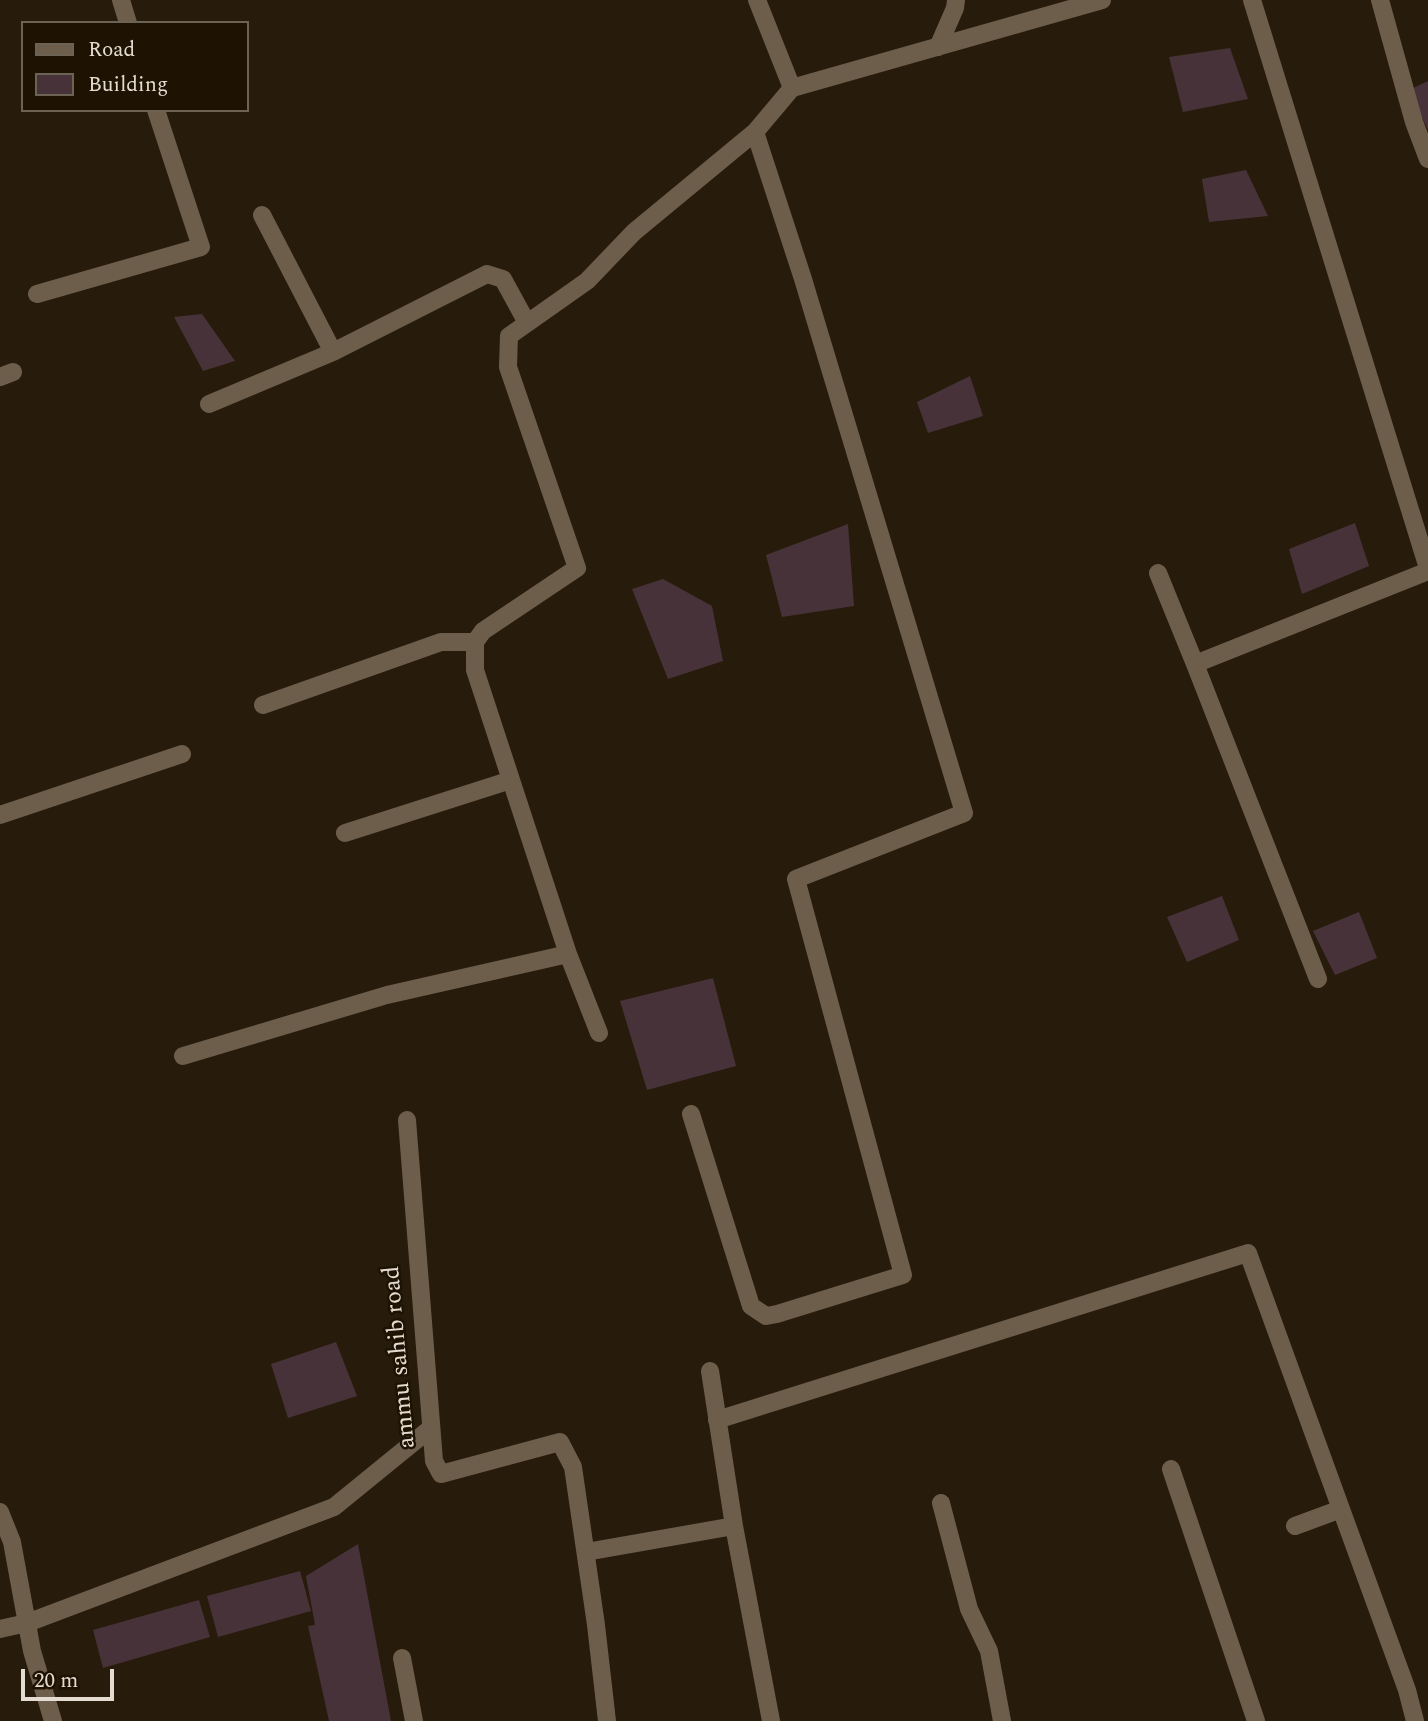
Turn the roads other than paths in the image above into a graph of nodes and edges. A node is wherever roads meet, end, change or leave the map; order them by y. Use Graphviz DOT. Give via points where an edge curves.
graph roads {
  1 [pos="121,0"];
  2 [pos="757,0"];
  3 [pos="956,0"];
  4 [pos="1102,0"];
  5 [pos="1252,0"];
  6 [pos="1380,0"];
  7 [pos="127,21"];
  8 [pos="938,47"];
  9 [pos="792,88"];
  10 [pos="157,112"];
  11 [pos="755,132"];
  12 [pos="1428,159"];
  13 [pos="262,215"];
  14 [pos="37,294"];
  15 [pos="527,323"];
  16 [pos="333,352"];
  17 [pos="209,404"];
  18 [pos="1428,504"];
  19 [pos="1410,509"];
  20 [pos="1428,570"];
  21 [pos="1158,573"];
  22 [pos="475,642"];
  23 [pos="1195,664"];
  24 [pos="263,705"];
  25 [pos="182,754"];
  26 [pos="511,780"];
  27 [pos="0,815"];
  28 [pos="345,832"];
  29 [pos="568,954"];
  30 [pos="1318,979"];
  31 [pos="599,1033"];
  32 [pos="183,1056"];
  33 [pos="691,1114"];
  34 [pos="407,1120"];
  35 [pos="710,1371"];
  36 [pos="718,1420"];
  37 [pos="431,1428"];
  38 [pos="1171,1469"];
  39 [pos="941,1503"];
  40 [pos="1341,1509"];
  41 [pos="0,1512"];
  42 [pos="734,1526"];
  43 [pos="1295,1526"];
  44 [pos="586,1552"];
  45 [pos="27,1623"];
  46 [pos="0,1629"];
  47 [pos="402,1658"];
  48 [pos="53,1721"];
  49 [pos="414,1721"];
  50 [pos="607,1721"];
  51 [pos="771,1721"];
  52 [pos="1002,1721"];
  53 [pos="1256,1721"];
  54 [pos="1415,1721"];
  1 -- 7 [label="street"];
  2 -- 9 [label="street"];
  3 -- 8 [label="street"];
  4 -- 8 [label="street"];
  5 -- 19 [label="street"];
  6 -- 12 [label="street"];
  8 -- 9 [label="street"];
  9 -- 11 [label="street"];
  10 -- 14 [label="street" via="201,247"];
  11 -- 15 [label="street" via="635,232 587,281"];
  11 -- 33 [label="street" via="964,813 796,879 902,1275 777,1314 766,1316 751,1306"];
  13 -- 16 [label="street"];
  15 -- 16 [label="street" via="503,279 488,274"];
  15 -- 22 [label="street" via="509,336 508,367 577,568 483,631"];
  16 -- 17 [label="street"];
  18 -- 19 [label="street"];
  19 -- 20 [label="street"];
  20 -- 23 [label="street"];
  21 -- 23 [label="street"];
  22 -- 24 [label="street" via="441,642"];
  22 -- 26 [label="street" via="475,670"];
  23 -- 30 [label="street"];
  25 -- 27 [label="street"];
  26 -- 28 [label="street"];
  26 -- 29 [label="street"];
  29 -- 31 [label="street"];
  29 -- 32 [label="street" via="387,995"];
  34 -- 37 [label="street, ammu sahib road"];
  35 -- 36 [label="street"];
  36 -- 40 [label="street" via="1248,1253"];
  36 -- 42 [label="street"];
  37 -- 44 [label="street, ammu sahib road" via="434,1461 441,1474 560,1442 573,1467"];
  37 -- 45 [label="street" via="334,1507"];
  38 -- 53 [label="street"];
  39 -- 52 [label="street" via="970,1609 989,1651"];
  40 -- 43 [label="street"];
  40 -- 54 [label="street"];
  41 -- 45 [label="street" via="12,1542"];
  42 -- 44 [label="street"];
  42 -- 51 [label="street"];
  44 -- 50 [label="street, ammu sahib road"];
  45 -- 46 [label="street"];
  45 -- 48 [label="street"];
  47 -- 49 [label="street"];
}
